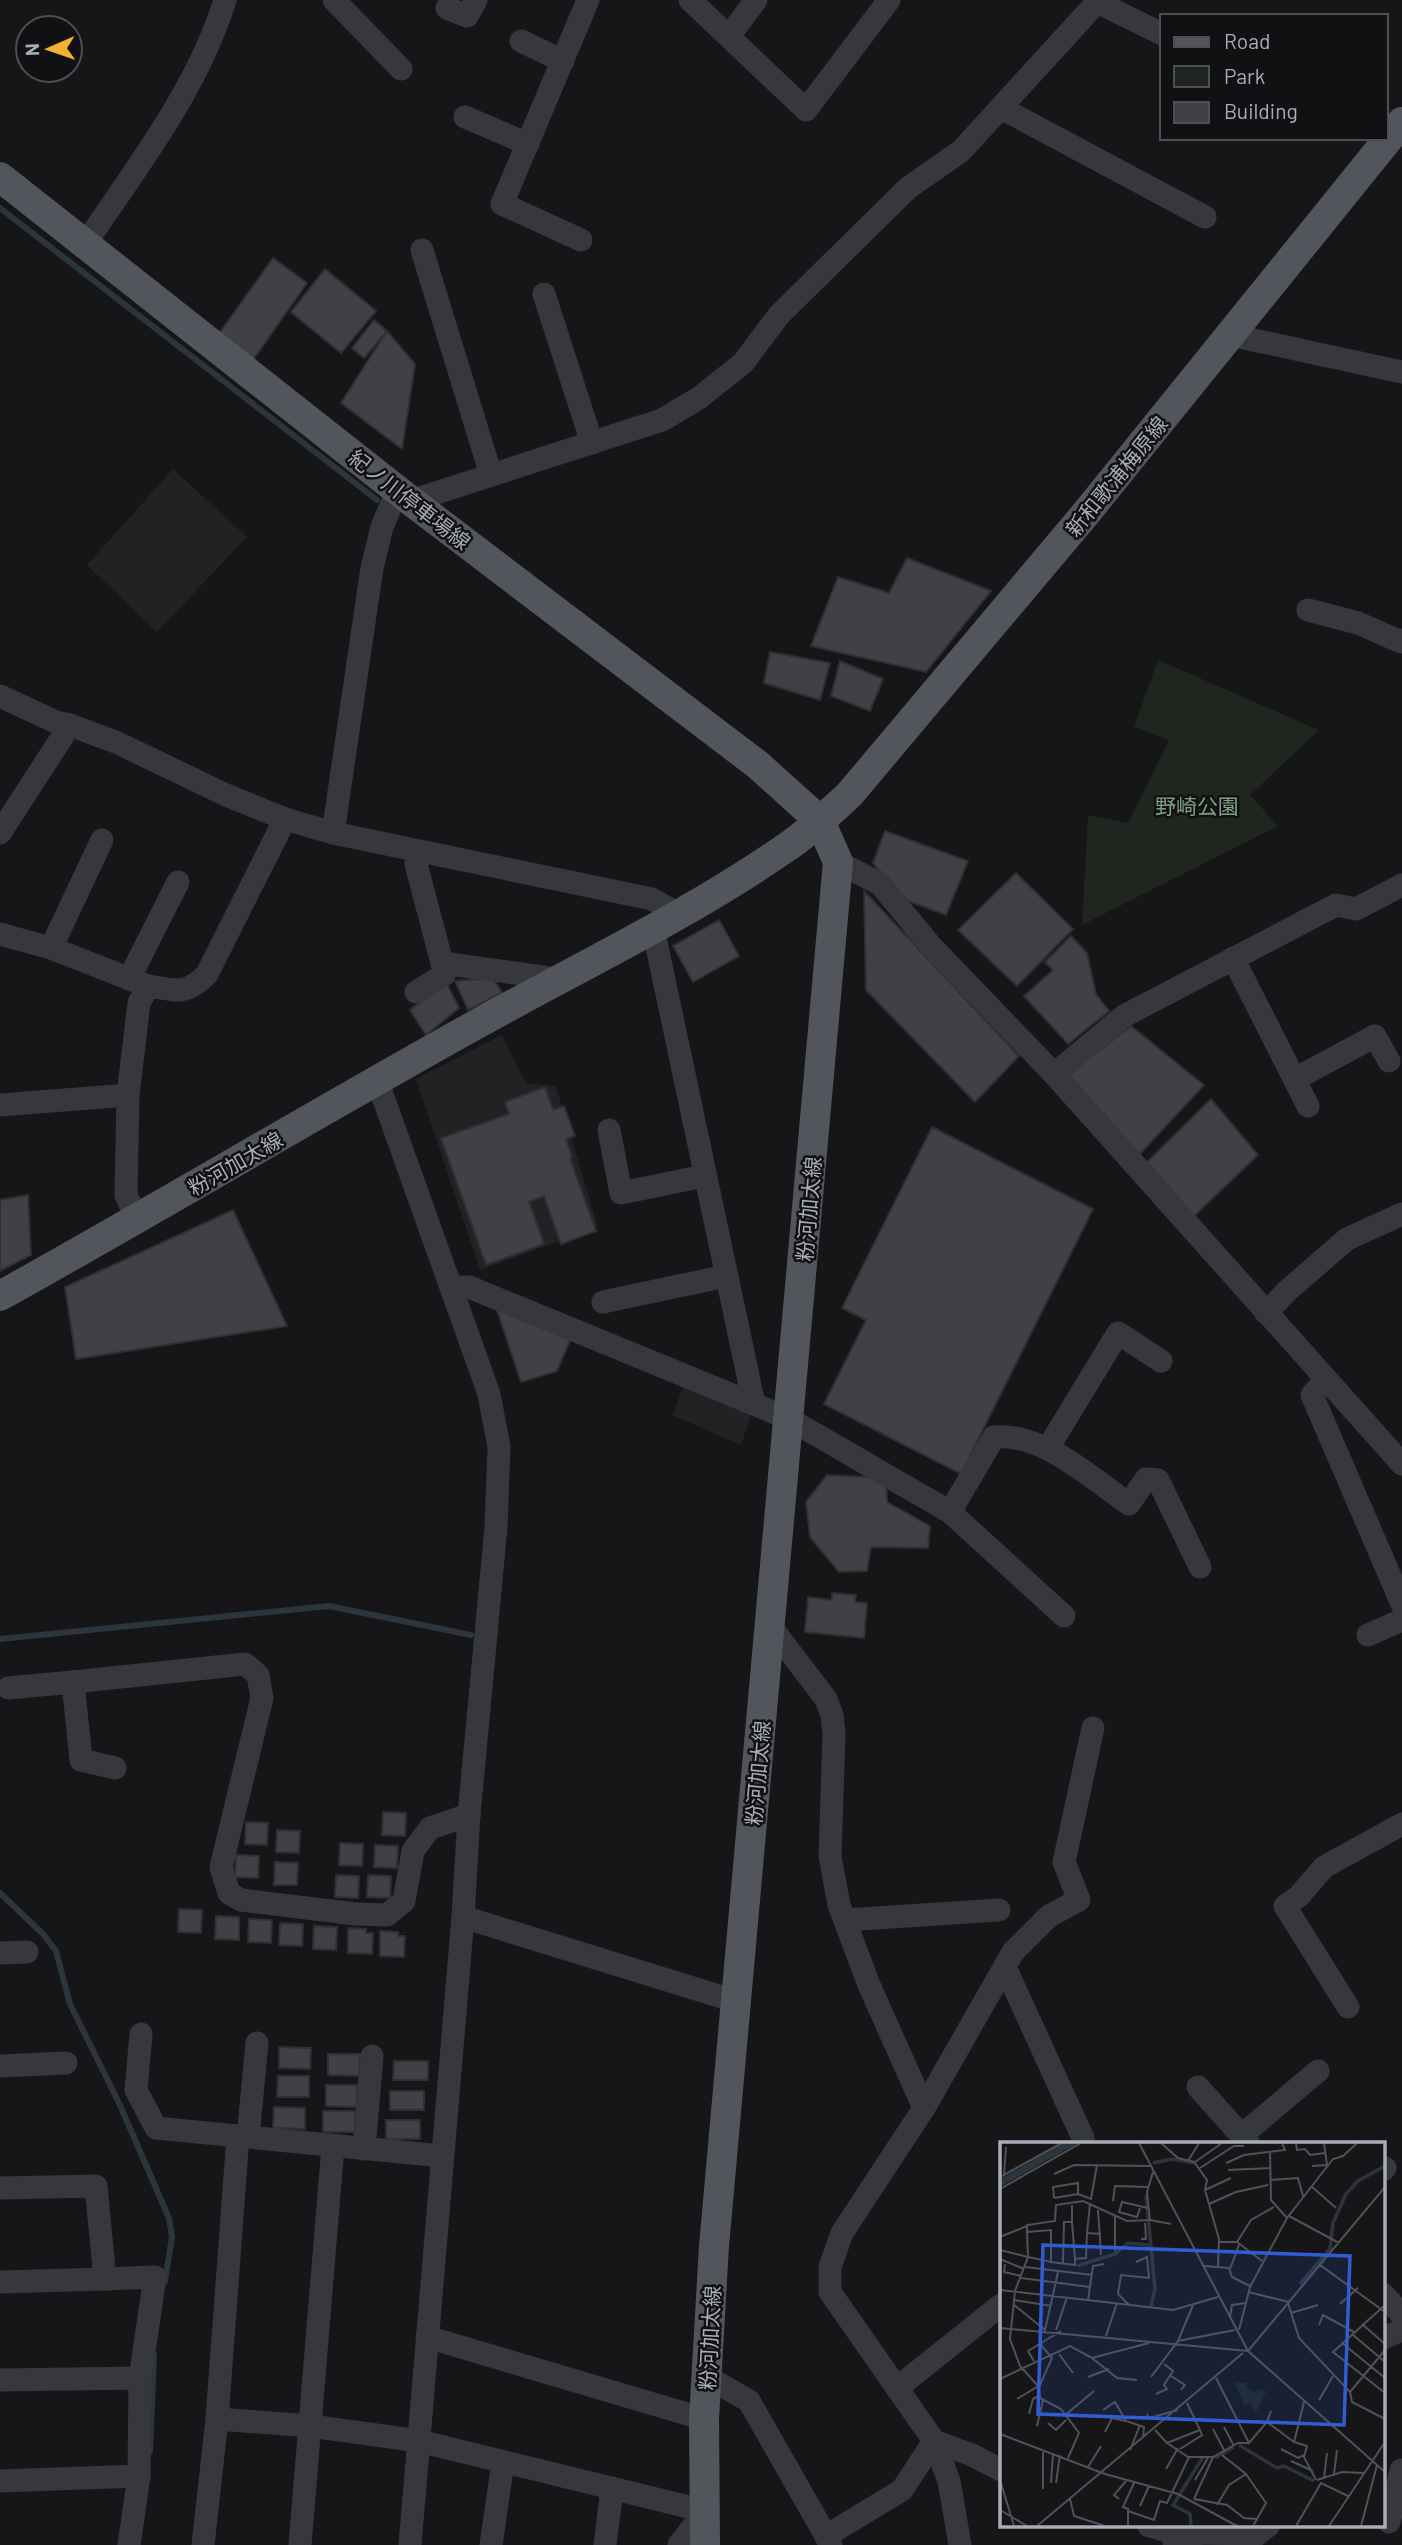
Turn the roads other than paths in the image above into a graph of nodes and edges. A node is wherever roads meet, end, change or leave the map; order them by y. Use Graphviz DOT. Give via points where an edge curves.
graph roads {
  1 [pos="225,0"];
  2 [pos="334,0"];
  3 [pos="476,0"];
  4 [pos="589,0"];
  5 [pos="690,0"];
  6 [pos="756,0"];
  7 [pos="889,0"];
  8 [pos="1098,1"];
  9 [pos="447,8"];
  10 [pos="1160,33"];
  11 [pos="729,36"];
  12 [pos="521,41"];
  13 [pos="563,61"];
  14 [pos="401,69"];
  15 [pos="1001,108"];
  16 [pos="465,117"];
  17 [pos="1402,122"];
  18 [pos="1388,139"];
  19 [pos="1387,140"];
  20 [pos="528,144"];
  21 [pos="0,177"];
  22 [pos="1205,217"];
  23 [pos="581,240"];
  24 [pos="86,243"];
  25 [pos="422,250"];
  26 [pos="544,294"];
  27 [pos="1230,335"];
  28 [pos="1402,372"];
  29 [pos="592,443"];
  30 [pos="491,475"];
  31 [pos="404,495"];
  32 [pos="1308,610"];
  33 [pos="1402,641"];
  34 [pos="0,696"];
  35 [pos="70,725"];
  36 [pos="285,819"];
  37 [pos="820,821"];
  38 [pos="0,833"];
  39 [pos="332,833"];
  40 [pos="102,840"];
  41 [pos="418,851"];
  42 [pos="838,862"];
  43 [pos="178,882"];
  44 [pos="1402,885"];
  45 [pos="678,914"];
  46 [pos="653,928"];
  47 [pos="0,934"];
  48 [pos="51,948"];
  49 [pos="1233,958"];
  50 [pos="442,963"];
  51 [pos="556,979"];
  52 [pos="139,983"];
  53 [pos="416,992"];
  54 [pos="1389,1060"];
  55 [pos="1054,1074"];
  56 [pos="1295,1079"];
  57 [pos="377,1080"];
  58 [pos="128,1095"];
  59 [pos="0,1105"];
  60 [pos="1308,1106"];
  61 [pos="609,1130"];
  62 [pos="704,1176"];
  63 [pos="1402,1214"];
  64 [pos="137,1220"];
  65 [pos="726,1276"];
  66 [pos="452,1287"];
  67 [pos="0,1296"];
  68 [pos="603,1302"];
  69 [pos="1266,1312"];
  70 [pos="1161,1361"];
  71 [pos="1326,1379"];
  72 [pos="754,1404"];
  73 [pos="789,1419"];
  74 [pos="1048,1448"];
  75 [pos="1402,1464"];
  76 [pos="950,1511"];
  77 [pos="1200,1567"];
  78 [pos="1402,1604"];
  79 [pos="1064,1616"];
  80 [pos="1402,1620"];
  81 [pos="771,1627"];
  82 [pos="1368,1634"];
  83 [pos="73,1682"];
  84 [pos="8,1689"];
  85 [pos="1093,1728"];
  86 [pos="116,1768"];
  87 [pos="469,1815"];
  88 [pos="1402,1824"];
  89 [pos="999,1910"];
  90 [pos="463,1917"];
  91 [pos="845,1920"];
  92 [pos="27,1952"];
  93 [pos="0,1953"];
  94 [pos="1005,1967"];
  95 [pos="736,2001"];
  96 [pos="1348,2007"];
  97 [pos="141,2034"];
  98 [pos="257,2043"];
  99 [pos="372,2056"];
  100 [pos="66,2063"];
  101 [pos="0,2066"];
  102 [pos="1318,2071"];
  103 [pos="1198,2087"];
  104 [pos="924,2108"];
  105 [pos="243,2136"];
  106 [pos="1083,2138"];
  107 [pos="1245,2140"];
  108 [pos="333,2146"];
  109 [pos="364,2149"];
  110 [pos="442,2156"];
  111 [pos="0,2188"];
  112 [pos="105,2279"];
  113 [pos="0,2282"];
  114 [pos="1384,2295"];
  115 [pos="1000,2306"];
  116 [pos="1402,2315"];
  117 [pos="1402,2330"];
  118 [pos="427,2337"];
  119 [pos="1384,2338"];
  120 [pos="706,2376"];
  121 [pos="140,2378"];
  122 [pos="0,2381"];
  123 [pos="897,2388"];
  124 [pos="217,2418"];
  125 [pos="704,2419"];
  126 [pos="311,2426"];
  127 [pos="419,2441"];
  128 [pos="934,2441"];
  129 [pos="503,2462"];
  130 [pos="1000,2469"];
  131 [pos="1401,2470"];
  132 [pos="139,2476"];
  133 [pos="0,2481"];
  134 [pos="612,2489"];
  135 [pos="705,2511"];
  136 [pos="1391,2522"];
  137 [pos="1160,2528"];
  138 [pos="1260,2536"];
  139 [pos="828,2540"];
  140 [pos="1179,2543"];
  141 [pos="129,2545"];
  142 [pos="203,2545"];
  143 [pos="300,2545"];
  144 [pos="410,2545"];
  145 [pos="491,2545"];
  146 [pos="605,2545"];
  147 [pos="679,2545"];
  148 [pos="705,2545"];
  149 [pos="960,2545"];
  1 -- 24 [label="street" via="191,83"];
  2 -- 14 [label="street"];
  3 -- 9 [label="street" via="467,16"];
  4 -- 13 [label="street"];
  5 -- 11 [label="street"];
  6 -- 11 [label="street"];
  7 -- 11 [label="street" via="806,110"];
  8 -- 10 [label="street"];
  8 -- 15 [label="street"];
  12 -- 13 [label="street"];
  13 -- 20 [label="street"];
  15 -- 22 [label="street"];
  15 -- 29 [label="street" via="961,150 908,188 779,315 743,363 662,420"];
  16 -- 20 [label="street"];
  17 -- 18 [label="main road, 新和歌浦梅原線"];
  19 -- 27 [label="main road, 新和歌浦梅原線"];
  20 -- 23 [label="street" via="502,204"];
  21 -- 24 [label="main road, 紀ノ川停車場線"];
  24 -- 31 [label="main road, 紀ノ川停車場線"];
  25 -- 30 [label="street"];
  26 -- 29 [label="street"];
  27 -- 28 [label="street"];
  27 -- 37 [label="main road, 新和歌浦梅原線" via="849,795"];
  29 -- 30 [label="street"];
  30 -- 31 [label="street"];
  31 -- 37 [label="main road, 紀ノ川停車場線" via="758,765"];
  31 -- 39 [label="street" via="383,527 372,568"];
  32 -- 33 [label="street"];
  34 -- 35 [label="street"];
  35 -- 36 [label="street"];
  35 -- 38 [label="street"];
  36 -- 39 [label="street"];
  36 -- 52 [label="street" via="207,974 184,991"];
  37 -- 42 [label="main road, 粉河加太線"];
  37 -- 45 [label="main road, 粉河加太線" via="785,849"];
  39 -- 41 [label="street"];
  40 -- 48 [label="street"];
  41 -- 45 [label="street" via="652,899"];
  41 -- 50 [label="street" via="416,864"];
  42 -- 55 [label="street" via="880,884 931,946"];
  42 -- 73 [label="main road, 粉河加太線"];
  43 -- 52 [label="street"];
  44 -- 49 [label="street" via="1356,909 1336,905"];
  45 -- 46 [label="main road, 粉河加太線"];
  46 -- 51 [label="main road, 粉河加太線"];
  46 -- 62 [label="street"];
  47 -- 48 [label="street"];
  48 -- 52 [label="street"];
  49 -- 55 [label="street" via="1124,1017"];
  49 -- 56 [label="street"];
  50 -- 51 [label="street"];
  50 -- 53 [label="street" via="444,975"];
  51 -- 57 [label="main road, 粉河加太線"];
  52 -- 58 [label="street"];
  54 -- 56 [label="street" via="1376,1036"];
  55 -- 69 [label="street"];
  56 -- 60 [label="street"];
  57 -- 64 [label="main road, 粉河加太線"];
  57 -- 66 [label="street"];
  58 -- 59 [label="street"];
  58 -- 64 [label="street" via="126,1195"];
  61 -- 62 [label="street" via="621,1193"];
  62 -- 65 [label="street"];
  63 -- 69 [label="street" via="1347,1239"];
  64 -- 67 [label="main road, 粉河加太線"];
  65 -- 68 [label="street"];
  65 -- 72 [label="street"];
  66 -- 72 [label="street" via="469,1287"];
  66 -- 87 [label="street" via="489,1394 499,1447 496,1527"];
  69 -- 71 [label="street"];
  70 -- 74 [label="street" via="1118,1333"];
  71 -- 75 [label="street"];
  71 -- 78 [label="street" via="1312,1395"];
  72 -- 73 [label="street"];
  73 -- 76 [label="street"];
  73 -- 81 [label="main road, 粉河加太線"];
  74 -- 76 [label="street" via="1009,1436 994,1437"];
  74 -- 77 [label="street" via="1129,1504 1146,1479 1158,1480"];
  76 -- 79 [label="street"];
  80 -- 82 [label="street"];
  81 -- 91 [label="street" via="826,1699 832,1715 831,1856"];
  81 -- 95 [label="main road, 粉河加太線"];
  83 -- 84 [label="street"];
  83 -- 86 [label="street" via="82,1760"];
  83 -- 87 [label="street" via="245,1664 258,1675 262,1698 221,1867 229,1893 241,1900 387,1915 404,1901 413,1851 430,1828"];
  85 -- 94 [label="street" via="1064,1862 1079,1900 1049,1916 1013,1951"];
  87 -- 90 [label="street"];
  88 -- 96 [label="street" via="1324,1867 1285,1906"];
  89 -- 91 [label="street"];
  90 -- 95 [label="street"];
  90 -- 110 [label="street"];
  91 -- 104 [label="street"];
  92 -- 93 [label="street"];
  94 -- 104 [label="street"];
  94 -- 106 [label="street"];
  95 -- 120 [label="main road, 粉河加太線"];
  97 -- 105 [label="street" via="136,2090 156,2128"];
  98 -- 105 [label="street"];
  99 -- 109 [label="street"];
  100 -- 101 [label="street"];
  102 -- 107 [label="street"];
  103 -- 107 [label="street"];
  104 -- 123 [label="street" via="842,2233 830,2267 830,2292"];
  105 -- 108 [label="street"];
  105 -- 124 [label="street"];
  108 -- 109 [label="street"];
  108 -- 126 [label="street"];
  109 -- 110 [label="street"];
  110 -- 118 [label="street"];
  111 -- 112 [label="street" via="96,2186"];
  112 -- 113 [label="street"];
  112 -- 121 [label="street" via="155,2277"];
  114 -- 116 [label="street"];
  115 -- 123 [label="street"];
  117 -- 119 [label="street"];
  118 -- 125 [label="street"];
  118 -- 127 [label="street"];
  120 -- 125 [label="main road, 粉河加太線"];
  120 -- 139 [label="street" via="749,2401"];
  121 -- 122 [label="street"];
  121 -- 132 [label="street"];
  123 -- 128 [label="street"];
  124 -- 126 [label="street"];
  124 -- 142 [label="street"];
  125 -- 135 [label="main road, 粉河加太線"];
  126 -- 127 [label="street"];
  126 -- 143 [label="street"];
  127 -- 129 [label="street"];
  127 -- 144 [label="street"];
  128 -- 130 [label="street"];
  128 -- 139 [label="street" via="902,2490"];
  128 -- 149 [label="street" via="949,2481"];
  129 -- 134 [label="street"];
  129 -- 145 [label="street"];
  131 -- 136 [label="street"];
  132 -- 133 [label="street"];
  132 -- 141 [label="street"];
  134 -- 135 [label="street"];
  134 -- 146 [label="street"];
  135 -- 147 [label="street"];
  135 -- 148 [label="main road, 粉河加太線"];
  137 -- 140 [label="street"];
  138 -- 140 [label="street" via="1203,2533"];
}
